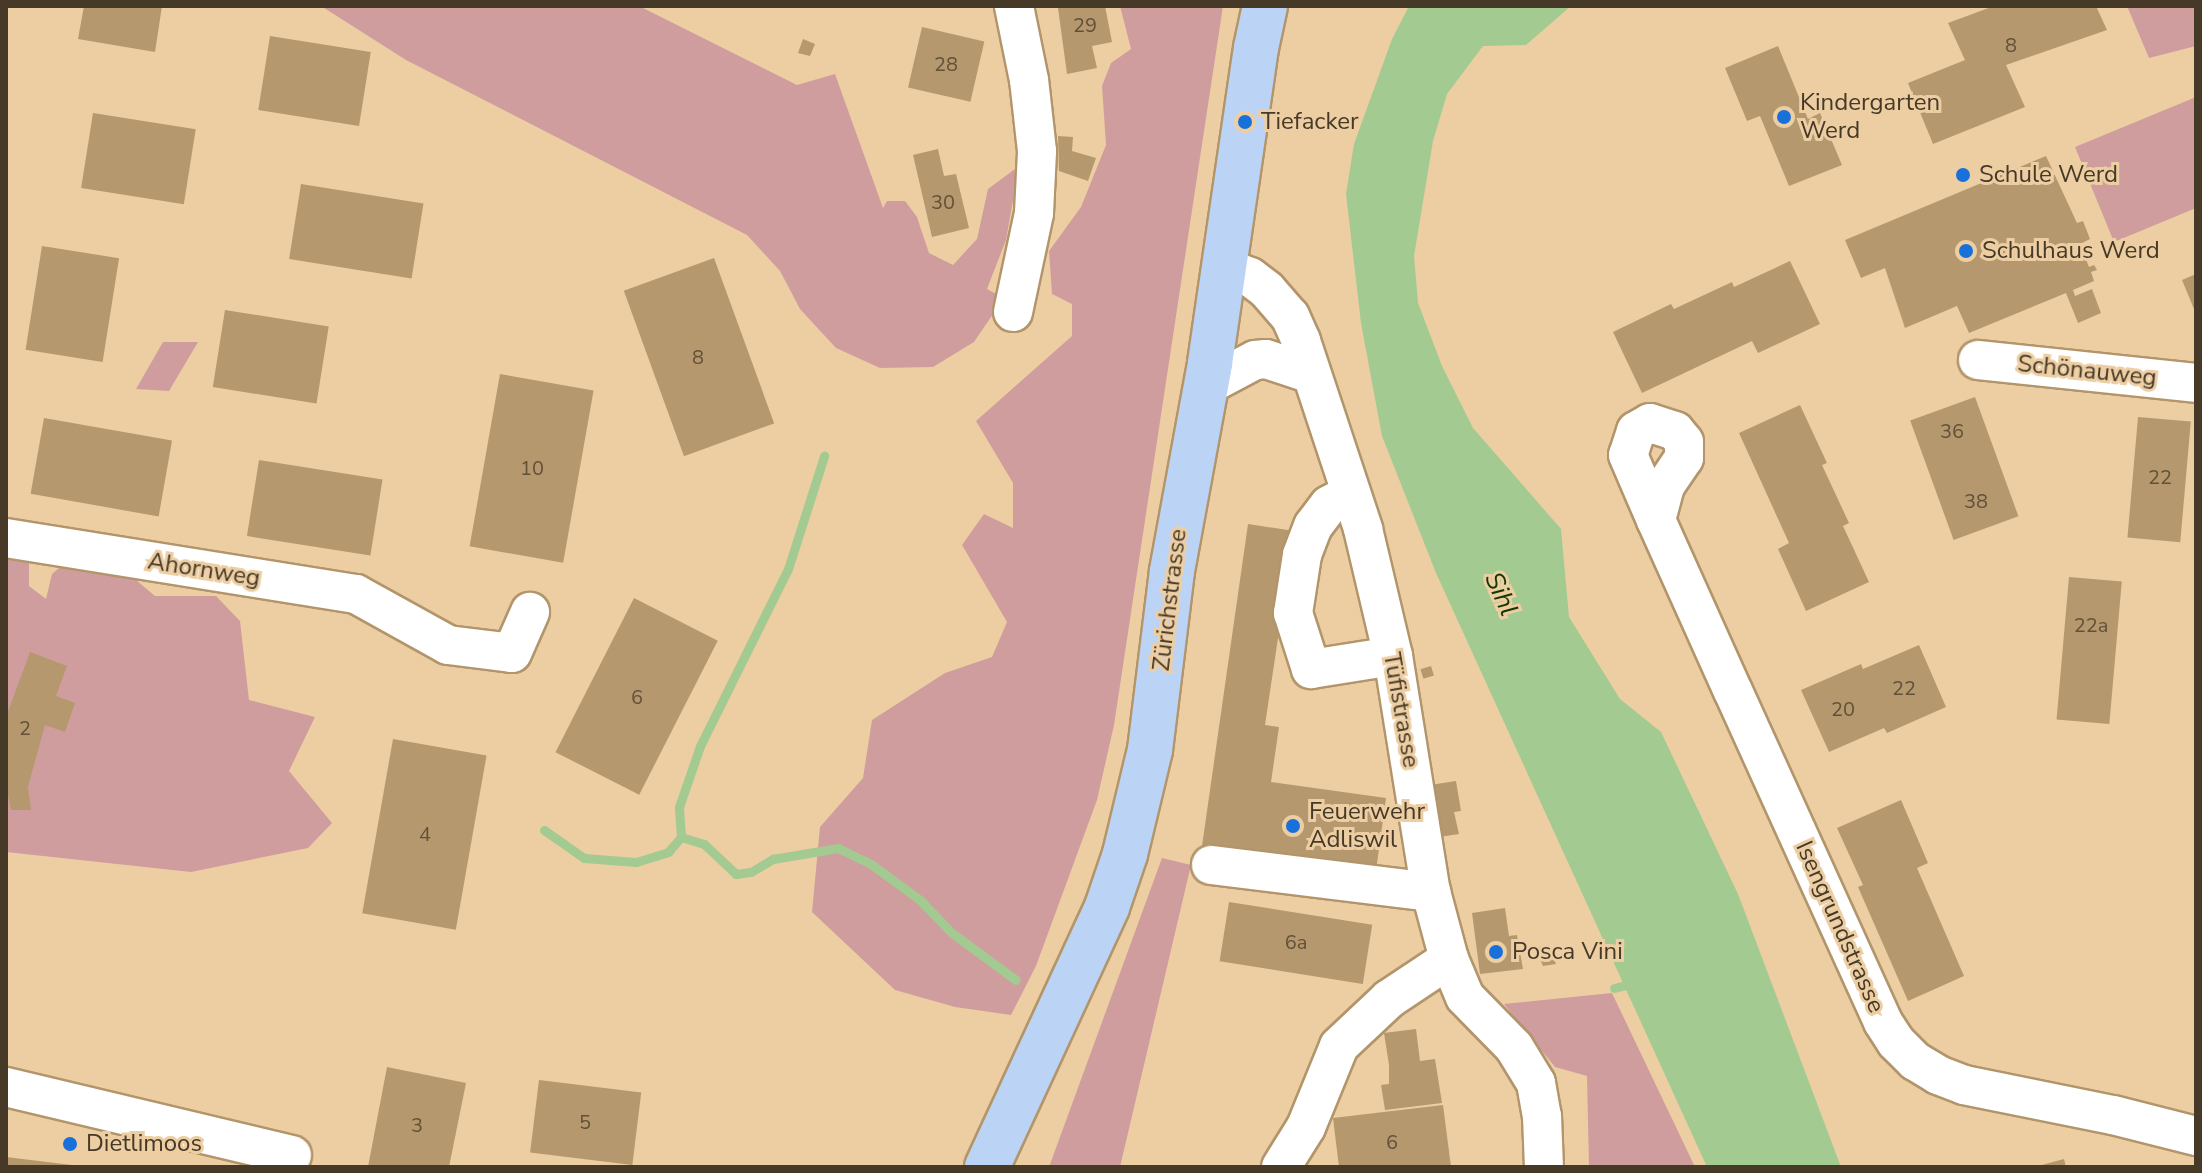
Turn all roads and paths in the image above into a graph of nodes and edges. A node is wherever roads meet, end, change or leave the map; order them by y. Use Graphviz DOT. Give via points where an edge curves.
graph roads {
  1 [pos="1014,6"];
  2 [pos="1265,6"];
  3 [pos="1225,267"];
  4 [pos="1013,312"];
  5 [pos="1978,360"];
  6 [pos="1311,374"];
  7 [pos="2196,383"];
  8 [pos="1206,386"];
  9 [pos="1351,493"];
  10 [pos="1656,520"];
  11 [pos="6,538"];
  12 [pos="530,612"];
  13 [pos="1393,656"];
  14 [pos="1211,865"];
  15 [pos="1431,892"];
  16 [pos="1449,959"];
  17 [pos="6,1087"];
  18 [pos="2196,1136"];
  19 [pos="292,1155"];
  20 [pos="987,1167"];
  21 [pos="1281,1167"];
  22 [pos="1544,1167"];
  1 -- 4 [label="street" via="1037,151 1034,213"];
  2 -- 3 [label="main road, Zürichstrasse"];
  3 -- 6 [label="street, Tüfistrasse" via="1250,277 1290,316"];
  3 -- 8 [label="main road, Zürichstrasse"];
  5 -- 7 [label="street, Schönauweg"];
  6 -- 8 [label="street" via="1255,360"];
  6 -- 9 [label="street, Tüfistrasse"];
  8 -- 20 [label="main road, Zürichstrasse" via="1172,571 1150,750 1125,854 1086,958"];
  9 -- 13 [label="street, Tüfistrasse" via="1371,526"];
  9 -- 13 [label="street" via="1329,505 1313,526 1302,555 1293,613 1311,669"];
  10 -- 18 [label="street, Isengrundstrasse" via="1896,1042 1915,1061 1964,1085"];
  11 -- 12 [label="street, Ahornweg" via="356,594 448,645 512,653"];
  13 -- 15 [label="street, Tüfistrasse"];
  14 -- 15 [label="street"];
  15 -- 16 [label="street, Tüfistrasse"];
  16 -- 21 [label="street" via="1389,999 1339,1046 1306,1127"];
  16 -- 22 [label="street, Tüfistrasse" via="1465,997 1514,1047 1536,1083"];
  17 -- 19 [label="street"];
}
